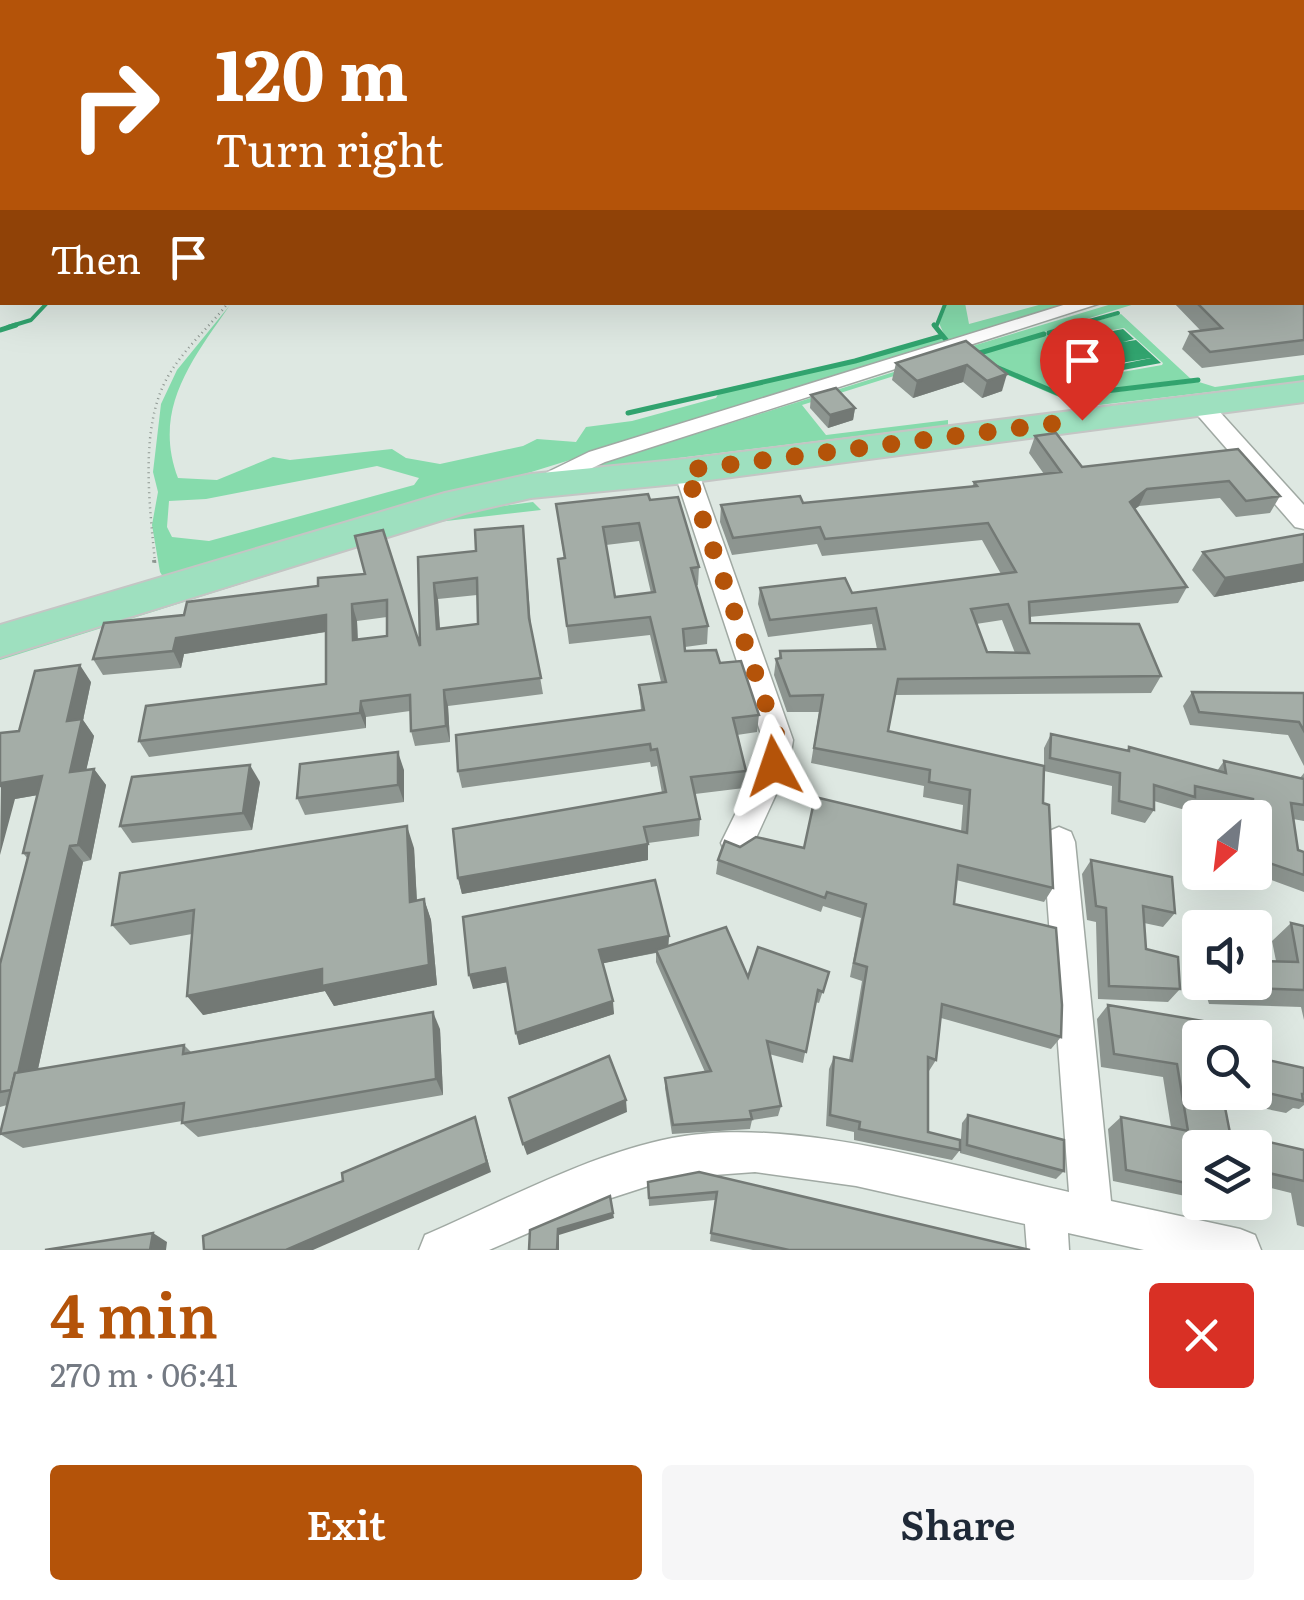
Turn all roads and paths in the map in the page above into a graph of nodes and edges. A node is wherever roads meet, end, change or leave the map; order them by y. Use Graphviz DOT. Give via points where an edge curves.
graph roads {
  1 [pos="226,305"];
  2 [pos="1086,305"];
  3 [pos="1304,392"];
  4 [pos="1201,405"];
  5 [pos="686,470"];
  6 [pos="531,486"];
  7 [pos="1304,521"];
  8 [pos="157,597"];
  9 [pos="0,641"];
  10 [pos="1059,842"];
  11 [pos="737,843"];
  12 [pos="1044,1207"];
  13 [pos="1092,1217"];
  14 [pos="440,1250"];
  15 [pos="1048,1250"];
  16 [pos="1240,1250"];
  1 -- 8 [label="path" via="160,394 148,527"];
  2 -- 6 [label="street" via="597,456"];
  3 -- 4 [label="main road"];
  4 -- 5 [label="main road"];
  4 -- 7 [label="street"];
  5 -- 6 [label="main road"];
  5 -- 11 [label="street" via="778,740 774,766"];
  6 -- 8 [label="main road" via="458,502"];
  8 -- 9 [label="main road"];
  10 -- 13 [label="street"];
  12 -- 13 [label="street"];
  12 -- 14 [label="street" via="856,1166 755,1152 672,1158 599,1181"];
  12 -- 15 [label="street"];
  13 -- 16 [label="street"];
}
